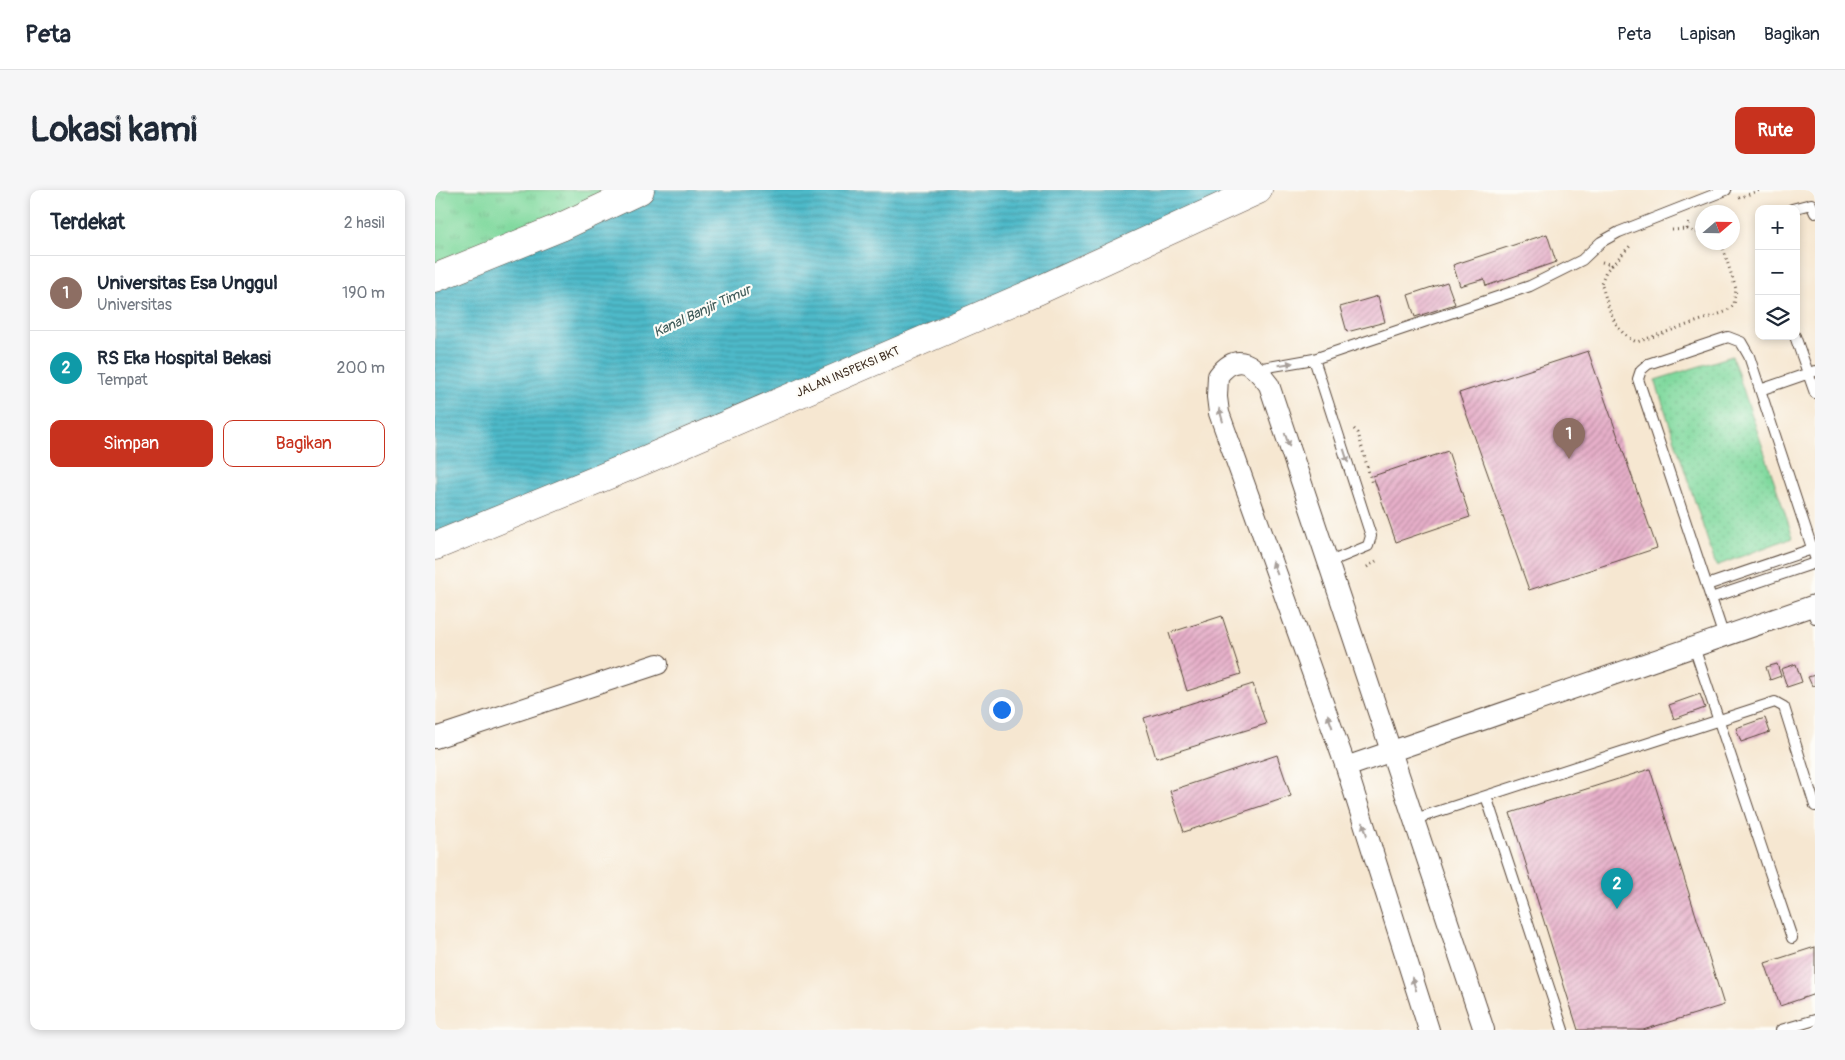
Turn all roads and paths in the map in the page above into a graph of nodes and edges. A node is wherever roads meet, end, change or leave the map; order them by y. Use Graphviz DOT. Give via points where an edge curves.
graph roads {
  1 [pos="640,190"];
  2 [pos="1258,190"];
  3 [pos="1726,190"];
  4 [pos="1760,190"];
  5 [pos="1735,200"];
  6 [pos="1800,207"];
  7 [pos="1815,213"];
  8 [pos="1693,216"];
  9 [pos="1687,229"];
  10 [pos="1671,230"];
  11 [pos="1695,232"];
  12 [pos="1631,245"];
  13 [pos="1724,250"];
  14 [pos="1595,263"];
  15 [pos="1612,265"];
  16 [pos="435,278"];
  17 [pos="1797,340"];
  18 [pos="1314,359"];
  19 [pos="1257,369"];
  20 [pos="1811,372"];
  21 [pos="1761,390"];
  22 [pos="1815,393"];
  23 [pos="1350,425"];
  24 [pos="1372,489"];
  25 [pos="435,546"];
  26 [pos="1814,553"];
  27 [pos="1381,556"];
  28 [pos="1327,563"];
  29 [pos="1815,563"];
  30 [pos="1367,567"];
  31 [pos="1707,584"];
  32 [pos="1711,598"];
  33 [pos="1814,610"];
  34 [pos="1724,637"];
  35 [pos="1694,647"];
  36 [pos="658,664"];
  37 [pos="1720,718"];
  38 [pos="435,738"];
  39 [pos="1392,750"];
  40 [pos="1346,767"];
  41 [pos="1486,796"];
  42 [pos="1815,806"];
  43 [pos="1415,820"];
  44 [pos="1792,938"];
  45 [pos="1815,1020"];
  46 [pos="1429,1030"];
  47 [pos="1484,1030"];
  48 [pos="1563,1030"];
  49 [pos="1781,1030"];
  1 -- 16 [label="street" via="561,227"];
  2 -- 25 [label="street, JALAN INSPEKSI BKT" via="1035,292 645,460"];
  3 -- 18 [label="lane" via="1619,232 1601,242 1582,260 1530,286"];
  4 -- 5 [label="path"];
  6 -- 7 [label="lane" via="1811,204"];
  8 -- 9 [label="path"];
  9 -- 10 [label="path"];
  9 -- 11 [label="path"];
  12 -- 15 [label="path"];
  13 -- 15 [label="path" via="1736,289 1734,305 1725,312 1637,342 1616,328 1601,283"];
  14 -- 15 [label="path"];
  17 -- 20 [label="lane"];
  19 -- 18 [label="lane, one-way"];
  18 -- 28 [label="lane, one-way" via="1371,536 1367,546"];
  19 -- 28 [label="street, one-way" via="1269,385"];
  40 -- 19 [label="street, one-way" via="1219,413 1217,383 1223,371 1238,362 1249,363"];
  20 -- 21 [label="lane"];
  20 -- 22 [label="lane"];
  21 -- 26 [label="lane"];
  21 -- 31 [label="lane" via="1746,349 1735,338 1727,337 1648,364 1638,379"];
  23 -- 24 [label="path" via="1358,432 1373,481"];
  26 -- 31 [label="lane"];
  27 -- 30 [label="path"];
  28 -- 39 [label="street"];
  29 -- 32 [label="lane"];
  31 -- 32 [label="lane"];
  32 -- 34 [label="lane"];
  33 -- 34 [label="street"];
  34 -- 35 [label="street"];
  35 -- 37 [label="lane"];
  35 -- 39 [label="street"];
  36 -- 38 [label="street"];
  37 -- 41 [label="lane"];
  37 -- 42 [label="lane" via="1769,702 1781,703"];
  37 -- 44 [label="lane"];
  39 -- 40 [label="street"];
  39 -- 43 [label="street"];
  46 -- 40 [label="street, one-way"];
  41 -- 43 [label="lane"];
  41 -- 48 [label="lane"];
  43 -- 47 [label="street"];
  45 -- 49 [label="lane"];
}
